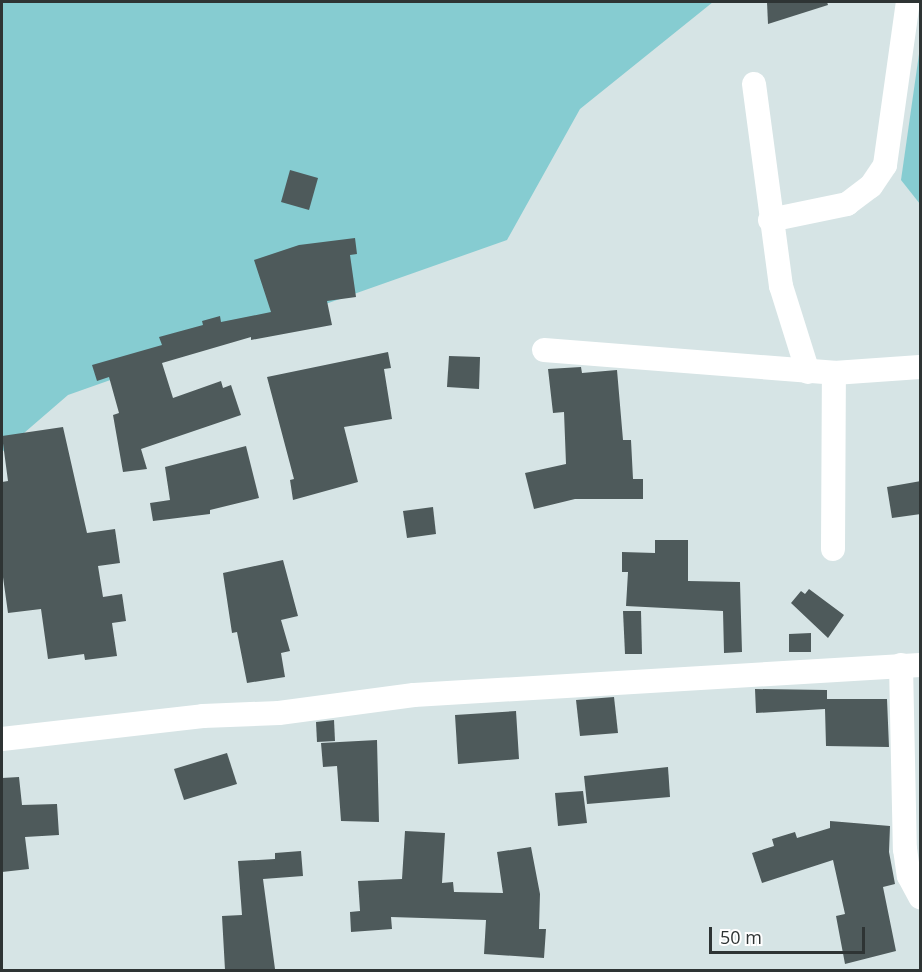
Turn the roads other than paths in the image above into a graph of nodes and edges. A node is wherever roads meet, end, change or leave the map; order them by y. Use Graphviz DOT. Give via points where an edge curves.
graph roads {
  1 [pos="908,2"];
  2 [pos="754,84"];
  3 [pos="770,220"];
  4 [pos="544,350"];
  5 [pos="921,367"];
  6 [pos="808,372"];
  7 [pos="834,373"];
  8 [pos="833,549"];
  9 [pos="911,665"];
  10 [pos="2,739"];
  11 [pos="921,897"];
  1 -- 3 [label="street" via="885,165 871,186 847,204"];
  2 -- 3 [label="street"];
  3 -- 6 [label="street" via="781,286"];
  4 -- 6 [label="street"];
  5 -- 7 [label="street"];
  6 -- 7 [label="street"];
  7 -- 8 [label="street"];
  9 -- 10 [label="street" via="414,695 279,713 204,716"];
  9 -- 11 [label="street" via="905,849 909,876"];
}
